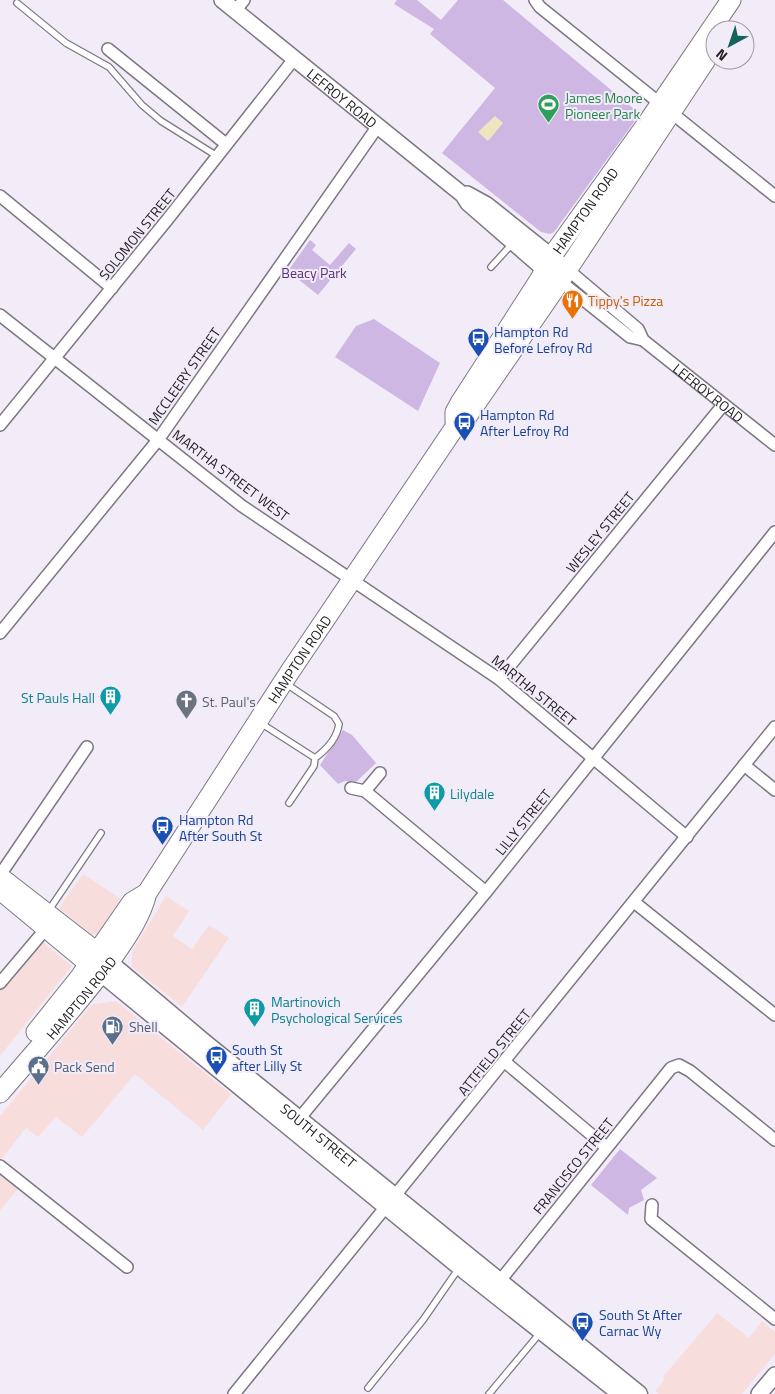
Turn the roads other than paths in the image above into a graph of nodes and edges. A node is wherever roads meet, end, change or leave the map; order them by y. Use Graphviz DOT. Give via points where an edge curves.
graph roads {
  1 [pos="222,0"];
  2 [pos="535,0"];
  3 [pos="731,0"];
  4 [pos="745,0"];
  5 [pos="17,3"];
  6 [pos="240,6"];
  7 [pos="732,20"];
  8 [pos="108,49"];
  9 [pos="705,58"];
  10 [pos="294,59"];
  11 [pos="664,109"];
  12 [pos="378,126"];
  13 [pos="226,144"];
  14 [pos="217,156"];
  15 [pos="463,195"];
  16 [pos="0,196"];
  17 [pos="775,196"];
  18 [pos="514,242"];
  19 [pos="548,263"];
  20 [pos="491,267"];
  21 [pos="563,275"];
  22 [pos="112,288"];
  23 [pos="0,315"];
  24 [pos="55,358"];
  25 [pos="723,405"];
  26 [pos="0,425"];
  27 [pos="455,427"];
  28 [pos="158,440"];
  29 [pos="775,445"];
  30 [pos="775,532"];
  31 [pos="352,580"];
  32 [pos="0,633"];
  33 [pos="499,679"];
  34 [pos="283,682"];
  35 [pos="258,721"];
  36 [pos="775,727"];
  37 [pos="87,747"];
  38 [pos="315,758"];
  39 [pos="593,758"];
  40 [pos="744,765"];
  41 [pos="380,773"];
  42 [pos="351,788"];
  43 [pos="775,790"];
  44 [pos="365,791"];
  45 [pos="289,803"];
  46 [pos="101,833"];
  47 [pos="687,837"];
  48 [pos="0,876"];
  49 [pos="0,890"];
  50 [pos="486,892"];
  51 [pos="634,902"];
  52 [pos="49,919"];
  53 [pos="100,963"];
  54 [pos="0,983"];
  55 [pos="775,1015"];
  56 [pos="505,1062"];
  57 [pos="0,1080"];
  58 [pos="0,1094"];
  59 [pos="296,1123"];
  60 [pos="775,1140"];
  61 [pos="606,1147"];
  62 [pos="0,1166"];
  63 [pos="391,1201"];
  64 [pos="652,1205"];
  65 [pos="464,1262"];
  66 [pos="127,1267"];
  67 [pos="499,1282"];
  68 [pos="775,1319"];
  69 [pos="541,1331"];
  70 [pos="775,1375"];
  71 [pos="368,1388"];
  72 [pos="775,1389"];
  73 [pos="234,1394"];
  74 [pos="489,1394"];
  75 [pos="620,1394"];
  76 [pos="639,1394"];
  77 [pos="759,1394"];
  78 [pos="771,1394"];
  1 -- 6 [label="street, LEFROY ROAD"];
  2 -- 11 [label="street"];
  3 -- 11 [label="main road, HAMPTON ROAD"];
  4 -- 7 [label="main road"];
  5 -- 14 [label="lane" via="66,43 109,67 142,105 161,121"];
  6 -- 10 [label="street, LEFROY ROAD"];
  8 -- 13 [label="street"];
  9 -- 11 [label="main road, HAMPTON ROAD"];
  10 -- 12 [label="street, LEFROY ROAD"];
  10 -- 13 [label="street, SOLOMON STREET"];
  11 -- 17 [label="street"];
  11 -- 19 [label="main road, HAMPTON ROAD"];
  11 -- 21 [label="main road, HAMPTON ROAD"];
  12 -- 15 [label="street, LEFROY ROAD"];
  12 -- 28 [label="street, MCCLEERY STREET"];
  13 -- 14 [label="street, SOLOMON STREET"];
  14 -- 22 [label="street, SOLOMON STREET"];
  15 -- 18 [label="street, LEFROY ROAD"];
  15 -- 19 [label="street, LEFROY ROAD" via="472,196 487,205"];
  16 -- 22 [label="street"];
  18 -- 19 [label="street, LEFROY ROAD"];
  18 -- 20 [label="lane"];
  19 -- 21 [label="street, LEFROY ROAD"];
  19 -- 27 [label="main road, HAMPTON ROAD" via="460,403 455,412"];
  21 -- 25 [label="street, LEFROY ROAD" via="638,328 643,340"];
  21 -- 27 [label="main road, HAMPTON ROAD" via="466,418"];
  22 -- 24 [label="street, SOLOMON STREET"];
  23 -- 24 [label="street, MARTHA STREET WEST"];
  24 -- 26 [label="street, SOLOMON STREET"];
  24 -- 28 [label="street, MARTHA STREET WEST"];
  25 -- 29 [label="street, LEFROY ROAD"];
  25 -- 33 [label="street, WESLEY STREET"];
  27 -- 31 [label="main road, HAMPTON ROAD"];
  28 -- 31 [label="street, MARTHA STREET WEST" via="242,506"];
  28 -- 32 [label="street, MCCLEERY STREET"];
  30 -- 39 [label="street, LILLY STREET"];
  31 -- 33 [label="street, MARTHA STREET"];
  31 -- 34 [label="main road, HAMPTON ROAD"];
  33 -- 39 [label="street, MARTHA STREET"];
  34 -- 35 [label="main road, HAMPTON ROAD"];
  34 -- 38 [label="lane" via="334,716 340,724 324,752"];
  35 -- 38 [label="lane"];
  35 -- 53 [label="main road, HAMPTON ROAD" via="147,893 132,902"];
  36 -- 40 [label="street, ATTFIELD STREET"];
  37 -- 48 [label="street"];
  38 -- 45 [label="lane" via="314,766"];
  39 -- 47 [label="street, MARTHA STREET"];
  39 -- 50 [label="street, LILLY STREET"];
  40 -- 43 [label="street"];
  40 -- 47 [label="street, ATTFIELD STREET"];
  41 -- 44 [label="street"];
  42 -- 44 [label="street"];
  44 -- 50 [label="street"];
  46 -- 52 [label="lane"];
  47 -- 51 [label="street, ATTFIELD STREET"];
  48 -- 52 [label="main road, SOUTH STREET"];
  49 -- 52 [label="main road, SOUTH STREET"];
  50 -- 59 [label="street, LILLY STREET"];
  51 -- 55 [label="street"];
  51 -- 56 [label="street, ATTFIELD STREET"];
  52 -- 53 [label="main road, SOUTH STREET"];
  52 -- 54 [label="street"];
  53 -- 57 [label="main road, HAMPTON ROAD"];
  53 -- 58 [label="main road, HAMPTON ROAD" via="89,991"];
  53 -- 59 [label="main road, SOUTH STREET"];
  56 -- 61 [label="street"];
  56 -- 63 [label="street, ATTFIELD STREET"];
  59 -- 63 [label="main road, SOUTH STREET"];
  60 -- 61 [label="street, FRANCISCO STREET" via="679,1065 671,1068"];
  61 -- 67 [label="street, FRANCISCO STREET"];
  62 -- 66 [label="street"];
  63 -- 65 [label="main road, SOUTH STREET"];
  63 -- 73 [label="street, ATTFIELD STREET"];
  64 -- 68 [label="street" via="651,1219"];
  65 -- 67 [label="main road, SOUTH STREET"];
  65 -- 69 [label="main road, SOUTH STREET"];
  65 -- 71 [label="lane" via="423,1320"];
  67 -- 76 [label="main road, SOUTH STREET"];
  69 -- 74 [label="lane"];
  69 -- 75 [label="main road, SOUTH STREET"];
  70 -- 77 [label="street"];
  72 -- 78 [label="street"];
}
